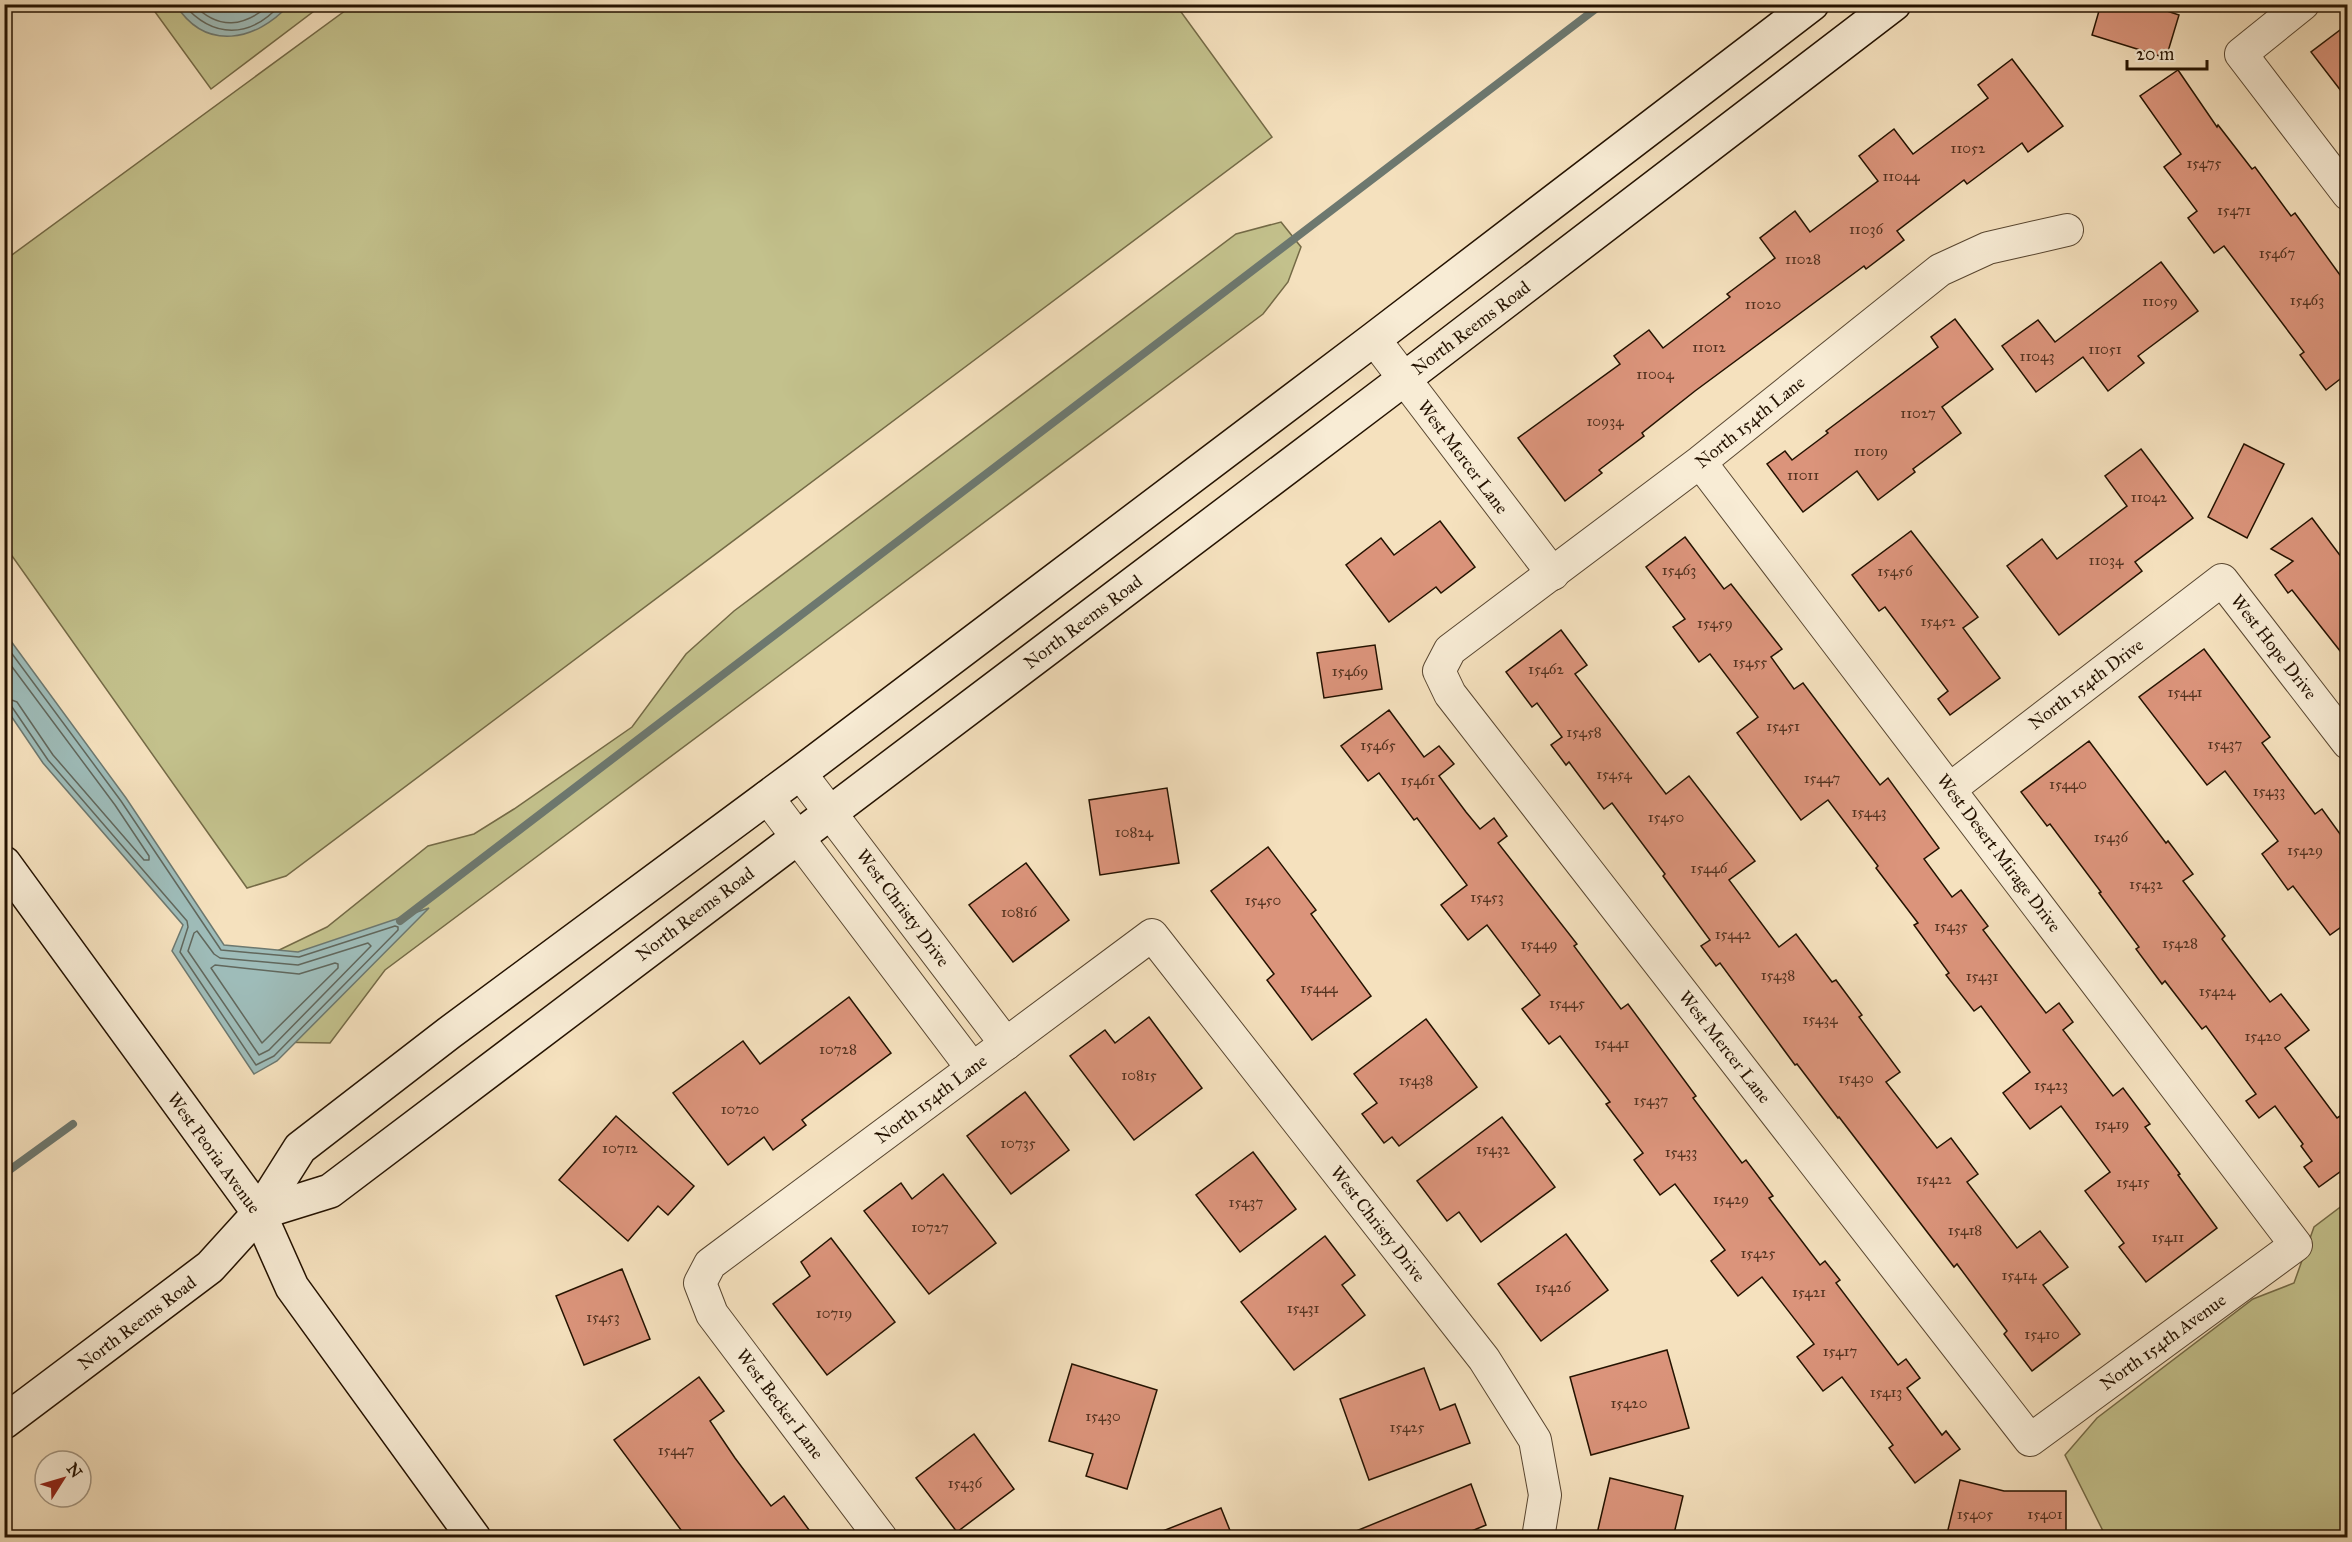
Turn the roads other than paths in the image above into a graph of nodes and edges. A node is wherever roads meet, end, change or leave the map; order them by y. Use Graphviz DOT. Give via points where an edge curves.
graph roads {
  1 [pos="1812,4"];
  2 [pos="1894,4"];
  3 [pos="2303,4"];
  4 [pos="2348,194"];
  5 [pos="2067,230"];
  6 [pos="1374,339"];
  7 [pos="1404,379"];
  8 [pos="1701,462"];
  9 [pos="1552,574"];
  10 [pos="2222,580"];
  11 [pos="1450,650"];
  12 [pos="2348,743"];
  13 [pos="800,773"];
  14 [pos="1950,789"];
  15 [pos="767,797"];
  16 [pos="830,813"];
  17 [pos="798,837"];
  18 [pos="4,863"];
  19 [pos="916,925"];
  20 [pos="1152,935"];
  21 [pos="884,951"];
  22 [pos="1006,1044"];
  23 [pos="972,1068"];
  24 [pos="259,1213"];
  25 [pos="2296,1245"];
  26 [pos="710,1264"];
  27 [pos="4,1422"];
  28 [pos="2030,1440"];
  29 [pos="474,1538"];
  30 [pos="881,1538"];
  31 [pos="1538,1538"];
  1 -- 6 [label="main road, North Reems Road"];
  2 -- 7 [label="main road, North Reems Road"];
  3 -- 4 [label="street" via="2241,54"];
  5 -- 8 [label="street, North 154th Lane" via="1988,248 1940,270"];
  6 -- 7 [label="street, West Mercer Lane"];
  6 -- 13 [label="main road, North Reems Road"];
  7 -- 9 [label="street, West Mercer Lane"];
  7 -- 16 [label="main road, North Reems Road"];
  8 -- 9 [label="street, North 154th Lane"];
  8 -- 14 [label="street, West Desert Mirage Drive"];
  9 -- 11 [label="street, North 154th Lane"];
  10 -- 12 [label="street, West Hope Drive"];
  10 -- 14 [label="street, North 154th Drive"];
  11 -- 28 [label="street, West Mercer Lane" via="1439,671 1450,694"];
  13 -- 15 [label="main road, North Reems Road"];
  13 -- 16 [label="street, West Christy Drive"];
  14 -- 25 [label="street, West Desert Mirage Drive"];
  15 -- 17 [label="street"];
  15 -- 24 [label="main road, North Reems Road" via="300,1148"];
  16 -- 17 [label="main road, North Reems Road"];
  16 -- 19 [label="street, West Christy Drive"];
  17 -- 21 [label="street"];
  17 -- 24 [label="main road, North Reems Road" via="330,1191"];
  18 -- 24 [label="main road, West Peoria Avenue"];
  19 -- 21 [label="street"];
  19 -- 22 [label="street, West Christy Drive"];
  20 -- 22 [label="street, North 154th Lane"];
  20 -- 31 [label="street, West Christy Drive" via="1484,1359 1535,1440 1545,1495"];
  21 -- 23 [label="street"];
  22 -- 23 [label="street, North 154th Lane"];
  23 -- 26 [label="street, North 154th Lane"];
  24 -- 27 [label="main road, North Reems Road" via="210,1268"];
  24 -- 29 [label="main road, West Peoria Avenue" via="292,1287"];
  25 -- 28 [label="street, North 154th Avenue"];
  26 -- 30 [label="street, West Becker Lane" via="700,1283 712,1314"];
}
